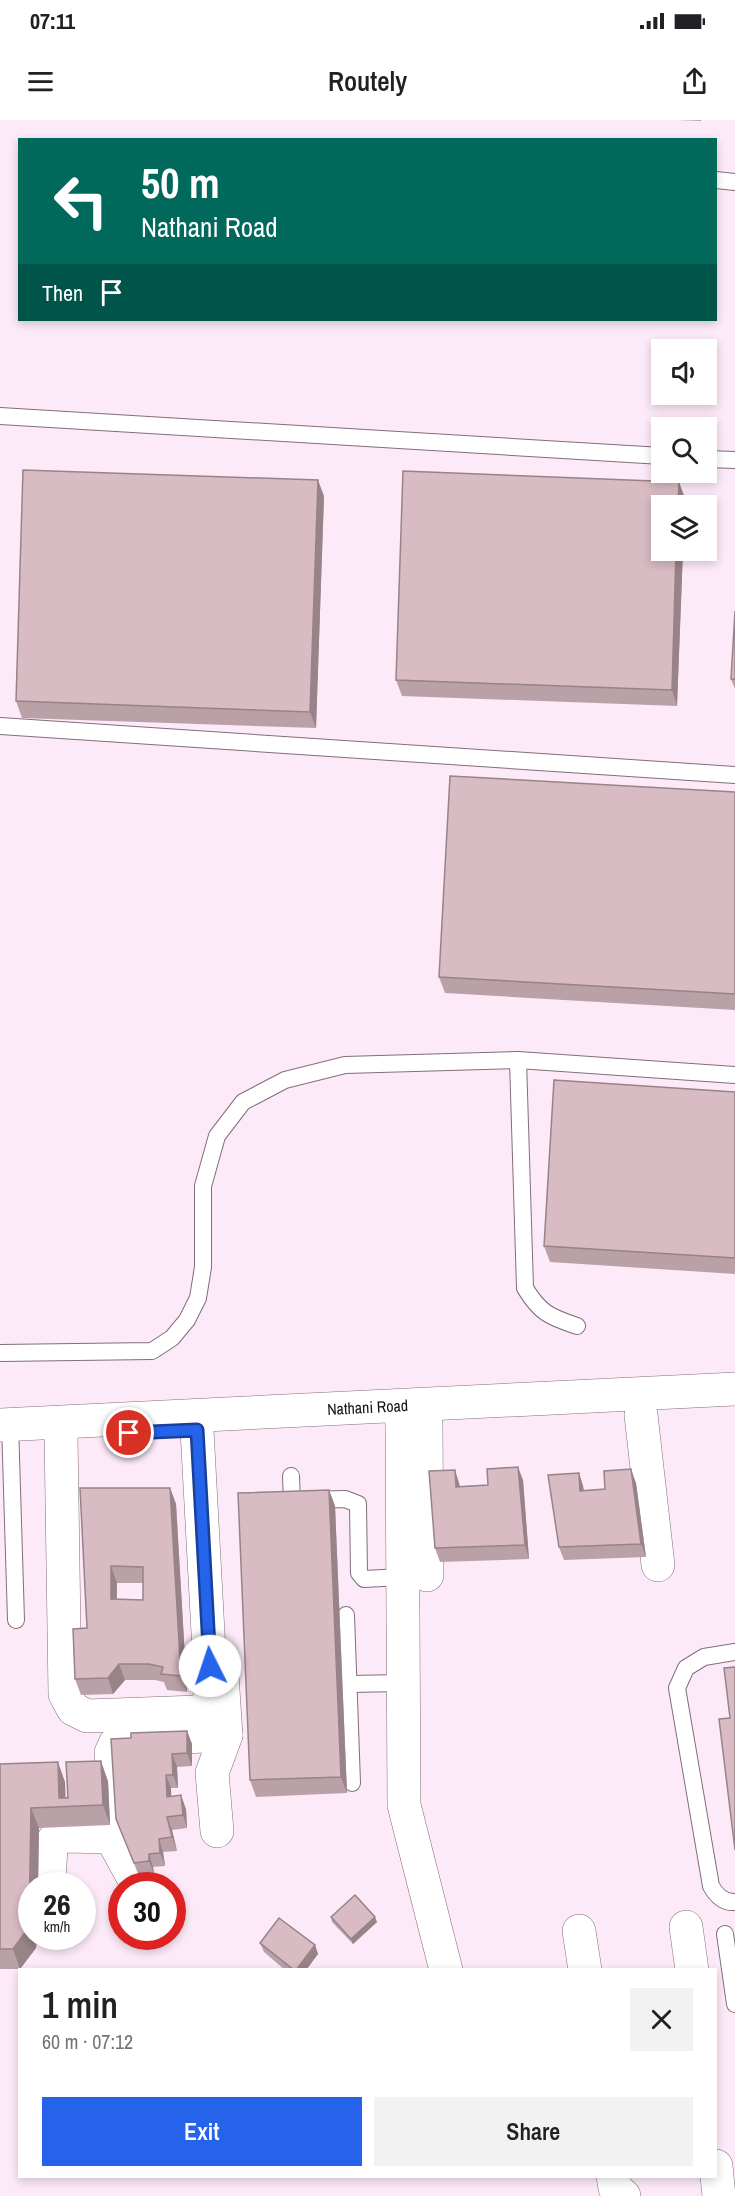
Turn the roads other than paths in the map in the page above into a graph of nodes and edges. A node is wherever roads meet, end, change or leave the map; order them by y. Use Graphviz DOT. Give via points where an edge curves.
graph roads {
  1 [pos="717,180"];
  2 [pos="735,182"];
  3 [pos="0,416"];
  4 [pos="651,455"];
  5 [pos="717,459"];
  6 [pos="735,460"];
  7 [pos="0,726"];
  8 [pos="735,775"];
  9 [pos="518,1060"];
  10 [pos="735,1075"];
  11 [pos="577,1326"];
  12 [pos="0,1353"];
  13 [pos="735,1389"];
  14 [pos="653,1407"];
  15 [pos="735,1412"];
  16 [pos="413,1415"];
  17 [pos="203,1430"];
  18 [pos="5,1432"];
  19 [pos="61,1435"];
  20 [pos="291,1476"];
  21 [pos="273,1501"];
  22 [pos="292,1501"];
  23 [pos="658,1565"];
  24 [pos="424,1575"];
  25 [pos="346,1616"];
  26 [pos="16,1620"];
  27 [pos="735,1653"];
  28 [pos="403,1683"];
  29 [pos="349,1684"];
  30 [pos="226,1735"];
  31 [pos="352,1783"];
  32 [pos="218,1831"];
  33 [pos="115,1837"];
  34 [pos="50,1872"];
  35 [pos="130,1872"];
  36 [pos="735,1902"];
  37 [pos="686,1927"];
  38 [pos="579,1931"];
  39 [pos="725,1934"];
  40 [pos="445,1968"];
  41 [pos="585,1968"];
  42 [pos="692,1968"];
  43 [pos="733,1976"];
  44 [pos="735,2004"];
  45 [pos="717,2176"];
  46 [pos="613,2178"];
  47 [pos="624,2196"];
  48 [pos="719,2196"];
  1 -- 2 [label="lane"];
  3 -- 4 [label="lane"];
  5 -- 6 [label="lane"];
  7 -- 8 [label="lane"];
  9 -- 10 [label="lane"];
  9 -- 11 [label="lane" via="525,1288 535,1305 550,1317"];
  9 -- 12 [label="lane" via="345,1065 285,1080 243,1101 217,1136 203,1186 203,1268 198,1298 172,1338 152,1351"];
  13 -- 14 [label="street, Nathani Road"];
  14 -- 15 [label="street, Nathani Road"];
  14 -- 16 [label="street, Nathani Road"];
  14 -- 23 [label="street"];
  16 -- 17 [label="street, Nathani Road"];
  16 -- 18 [label="street, Nathani Road"];
  16 -- 24 [label="street"];
  17 -- 19 [label="street, Nathani Road"];
  17 -- 19 [label="street" via="209,1704 198,1712 87,1716 73,1709 65,1694"];
  17 -- 30 [label="street"];
  18 -- 19 [label="street, Nathani Road"];
  18 -- 26 [label="lane"];
  20 -- 22 [label="lane"];
  21 -- 22 [label="lane"];
  22 -- 24 [label="lane" via="345,1498 358,1504 359,1573 364,1579"];
  24 -- 28 [label="street"];
  25 -- 29 [label="lane"];
  27 -- 36 [label="lane" via="704,1657 686,1668 677,1688 711,1886 716,1896"];
  28 -- 29 [label="lane"];
  28 -- 40 [label="street" via="404,1805"];
  29 -- 31 [label="lane"];
  30 -- 32 [label="street" via="213,1773"];
  30 -- 33 [label="street" via="120,1740 115,1744 111,1753"];
  33 -- 34 [label="street" via="55,1838 51,1844"];
  33 -- 35 [label="street"];
  37 -- 42 [label="street"];
  38 -- 41 [label="street"];
  39 -- 43 [label="lane"];
  43 -- 44 [label="lane"];
  45 -- 48 [label="street"];
  46 -- 47 [label="street" via="615,2188"];
}
